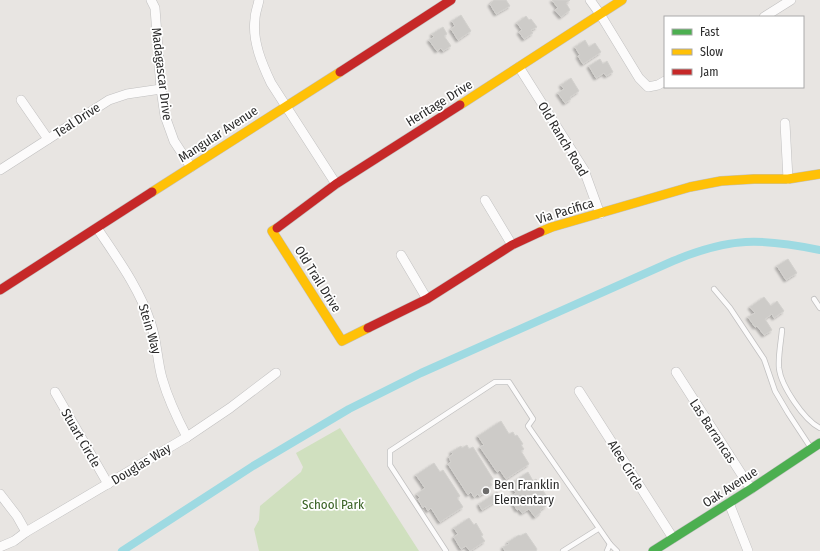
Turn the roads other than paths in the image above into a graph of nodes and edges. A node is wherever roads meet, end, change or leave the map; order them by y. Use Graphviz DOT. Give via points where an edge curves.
graph roads {
  1 [pos="151,0"];
  2 [pos="259,0"];
  3 [pos="451,0"];
  4 [pos="590,0"];
  5 [pos="622,0"];
  6 [pos="791,0"];
  7 [pos="600,14"];
  8 [pos="766,16"];
  9 [pos="519,67"];
  10 [pos="664,82"];
  11 [pos="161,88"];
  12 [pos="21,100"];
  13 [pos="286,106"];
  14 [pos="785,123"];
  15 [pos="48,139"];
  16 [pos="191,167"];
  17 [pos="0,170"];
  18 [pos="820,174"];
  19 [pos="788,179"];
  20 [pos="336,184"];
  21 [pos="485,200"];
  22 [pos="600,214"];
  23 [pos="97,228"];
  24 [pos="272,231"];
  25 [pos="512,245"];
  26 [pos="401,255"];
  27 [pos="714,289"];
  28 [pos="0,290"];
  29 [pos="427,299"];
  30 [pos="814,300"];
  31 [pos="820,308"];
  32 [pos="782,330"];
  33 [pos="342,341"];
  34 [pos="676,372"];
  35 [pos="276,373"];
  36 [pos="579,391"];
  37 [pos="55,392"];
  38 [pos="820,428"];
  39 [pos="187,437"];
  40 [pos="820,443"];
  41 [pos="811,448"];
  42 [pos="108,484"];
  43 [pos="751,489"];
  44 [pos="0,494"];
  45 [pos="729,503"];
  46 [pos="598,529"];
  47 [pos="26,532"];
  48 [pos="673,538"];
  49 [pos="610,544"];
  50 [pos="0,547"];
  51 [pos="446,551"];
  52 [pos="563,551"];
  53 [pos="607,551"];
  54 [pos="617,551"];
  55 [pos="653,551"];
  56 [pos="748,551"];
  1 -- 11 [label="street, Madagascar Drive" via="154,8"];
  2 -- 13 [label="street" via="254,18 254,34 271,83"];
  3 -- 13 [label="street, Mangular Avenue"];
  4 -- 7 [label="street"];
  5 -- 7 [label="street, Heritage Drive"];
  6 -- 8 [label="street"];
  7 -- 9 [label="street, Heritage Drive"];
  7 -- 10 [label="street" via="638,78 648,87"];
  9 -- 20 [label="street, Heritage Drive"];
  9 -- 22 [label="street, Old Ranch Road" via="584,170"];
  11 -- 15 [label="street, Teal Drive" via="109,100"];
  11 -- 16 [label="street, Madagascar Drive" via="165,116 174,141"];
  12 -- 15 [label="street"];
  13 -- 16 [label="street, Mangular Avenue"];
  13 -- 20 [label="street"];
  14 -- 19 [label="street"];
  15 -- 17 [label="street, Teal Drive"];
  16 -- 23 [label="street, Mangular Avenue"];
  18 -- 19 [label="street, Via Pacifica"];
  19 -- 22 [label="street, Via Pacifica" via="721,181 690,187"];
  20 -- 24 [label="street, Heritage Drive"];
  21 -- 25 [label="street"];
  22 -- 25 [label="street, Via Pacifica" via="552,227"];
  23 -- 28 [label="street, Mangular Avenue"];
  23 -- 39 [label="street, Stein Way" via="146,309 172,408"];
  24 -- 33 [label="street, Old Trail Drive"];
  25 -- 29 [label="street, Via Pacifica"];
  26 -- 29 [label="street"];
  27 -- 41 [label="lane" via="764,359 775,390"];
  29 -- 33 [label="street, Via Pacifica"];
  30 -- 31 [label="lane"];
  32 -- 38 [label="lane" via="779,367 781,379 805,417"];
  34 -- 43 [label="street, Las Barrancas"];
  35 -- 39 [label="street, Douglas Way"];
  36 -- 48 [label="street, Alee Circle"];
  37 -- 42 [label="street, Stuart Circle"];
  39 -- 42 [label="street, Douglas Way"];
  40 -- 41 [label="street, Oak Avenue"];
  41 -- 43 [label="street, Oak Avenue"];
  42 -- 47 [label="street, Douglas Way"];
  43 -- 45 [label="street, Oak Avenue"];
  44 -- 47 [label="street"];
  45 -- 48 [label="street, Oak Avenue"];
  45 -- 56 [label="street"];
  46 -- 49 [label="lane"];
  46 -- 51 [label="lane" via="528,426 533,419 509,382 495,382 390,451 390,465"];
  46 -- 52 [label="lane"];
  47 -- 50 [label="street, Douglas Way"];
  48 -- 55 [label="street, Oak Avenue"];
  49 -- 53 [label="lane"];
  49 -- 54 [label="lane"];
}
